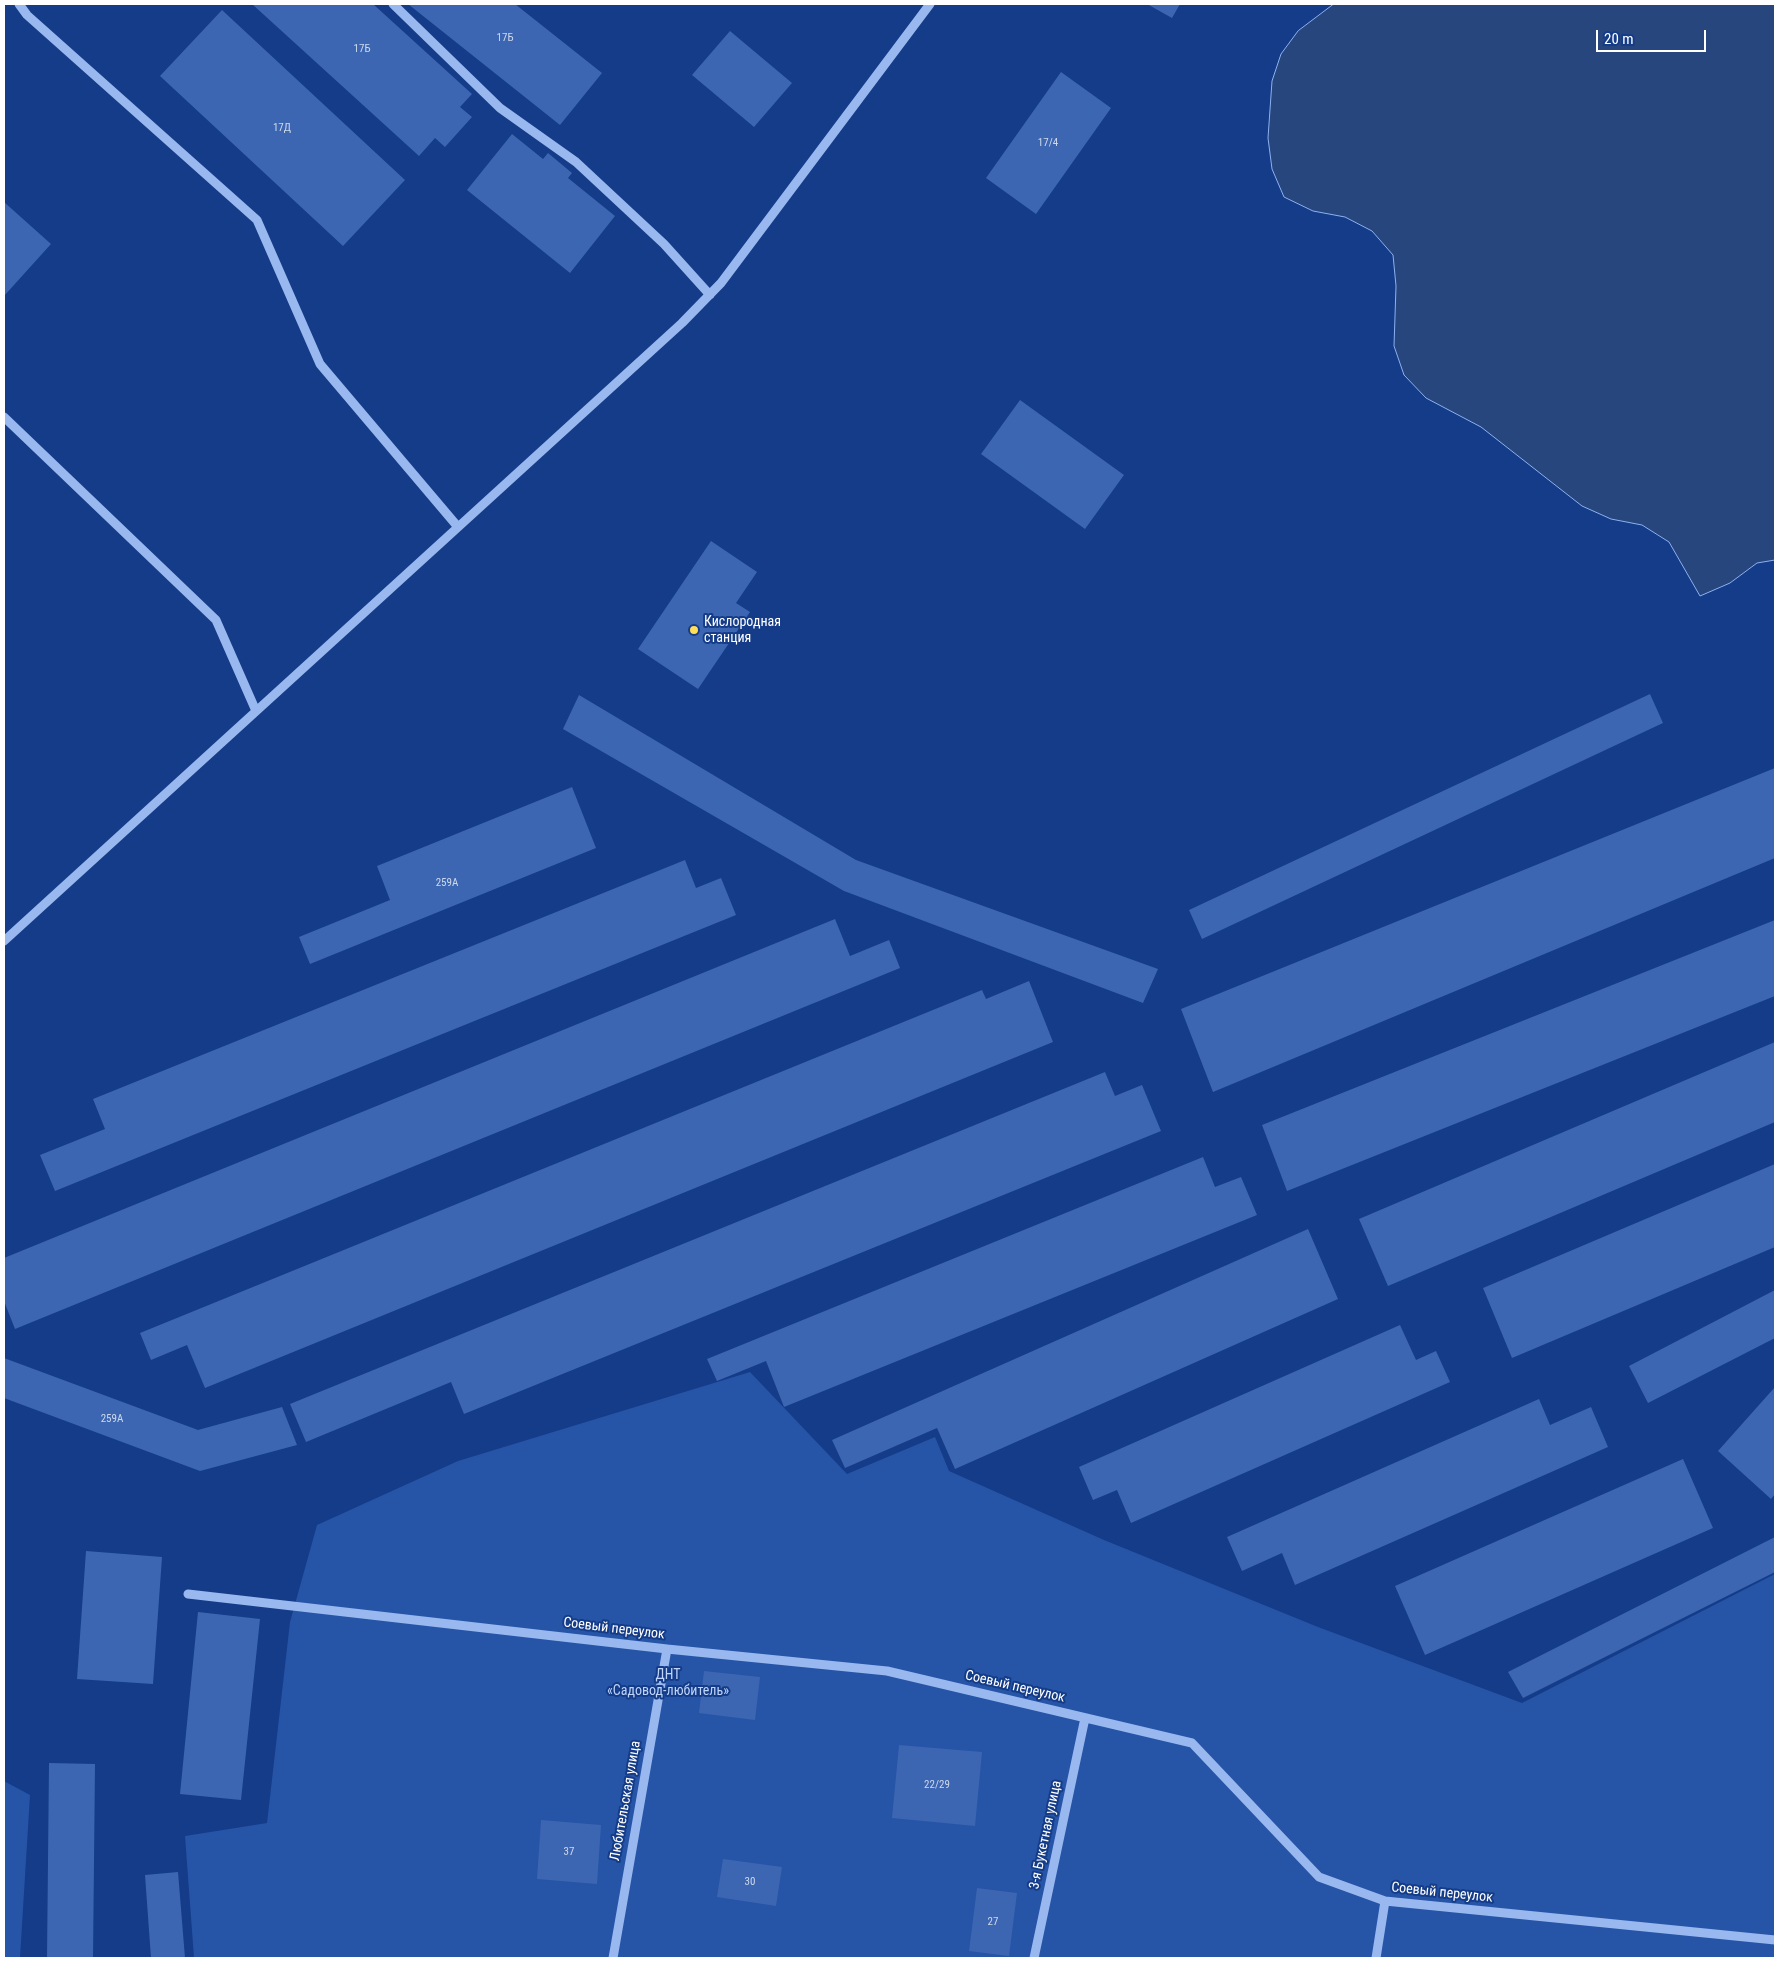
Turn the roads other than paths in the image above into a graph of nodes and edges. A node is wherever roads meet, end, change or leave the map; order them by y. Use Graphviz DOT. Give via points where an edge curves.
graph roads {
  1 [pos="19,4"];
  2 [pos="394,4"];
  3 [pos="930,4"];
  4 [pos="710,295"];
  5 [pos="4,417"];
  6 [pos="458,527"];
  7 [pos="256,711"];
  8 [pos="4,941"];
  9 [pos="188,1594"];
  10 [pos="667,1649"];
  11 [pos="1085,1718"];
  12 [pos="1385,1901"];
  13 [pos="1775,1940"];
  14 [pos="613,1958"];
  15 [pos="1034,1958"];
  16 [pos="1376,1958"];
  1 -- 6 [label="street" via="27,15 257,220 320,364"];
  2 -- 4 [label="street" via="500,108 576,162 664,244"];
  3 -- 4 [label="street"];
  4 -- 6 [label="street"];
  5 -- 7 [label="street" via="216,620"];
  6 -- 7 [label="street"];
  7 -- 8 [label="street"];
  9 -- 10 [label="street, Соевый переулок"];
  10 -- 11 [label="street, Соевый переулок" via="887,1671"];
  10 -- 14 [label="street, Любительская улица"];
  11 -- 12 [label="street, Соевый переулок" via="1192,1743 1319,1877"];
  11 -- 15 [label="street, 3-я Букетная улица"];
  12 -- 13 [label="street, Соевый переулок"];
  12 -- 16 [label="street"];
}
